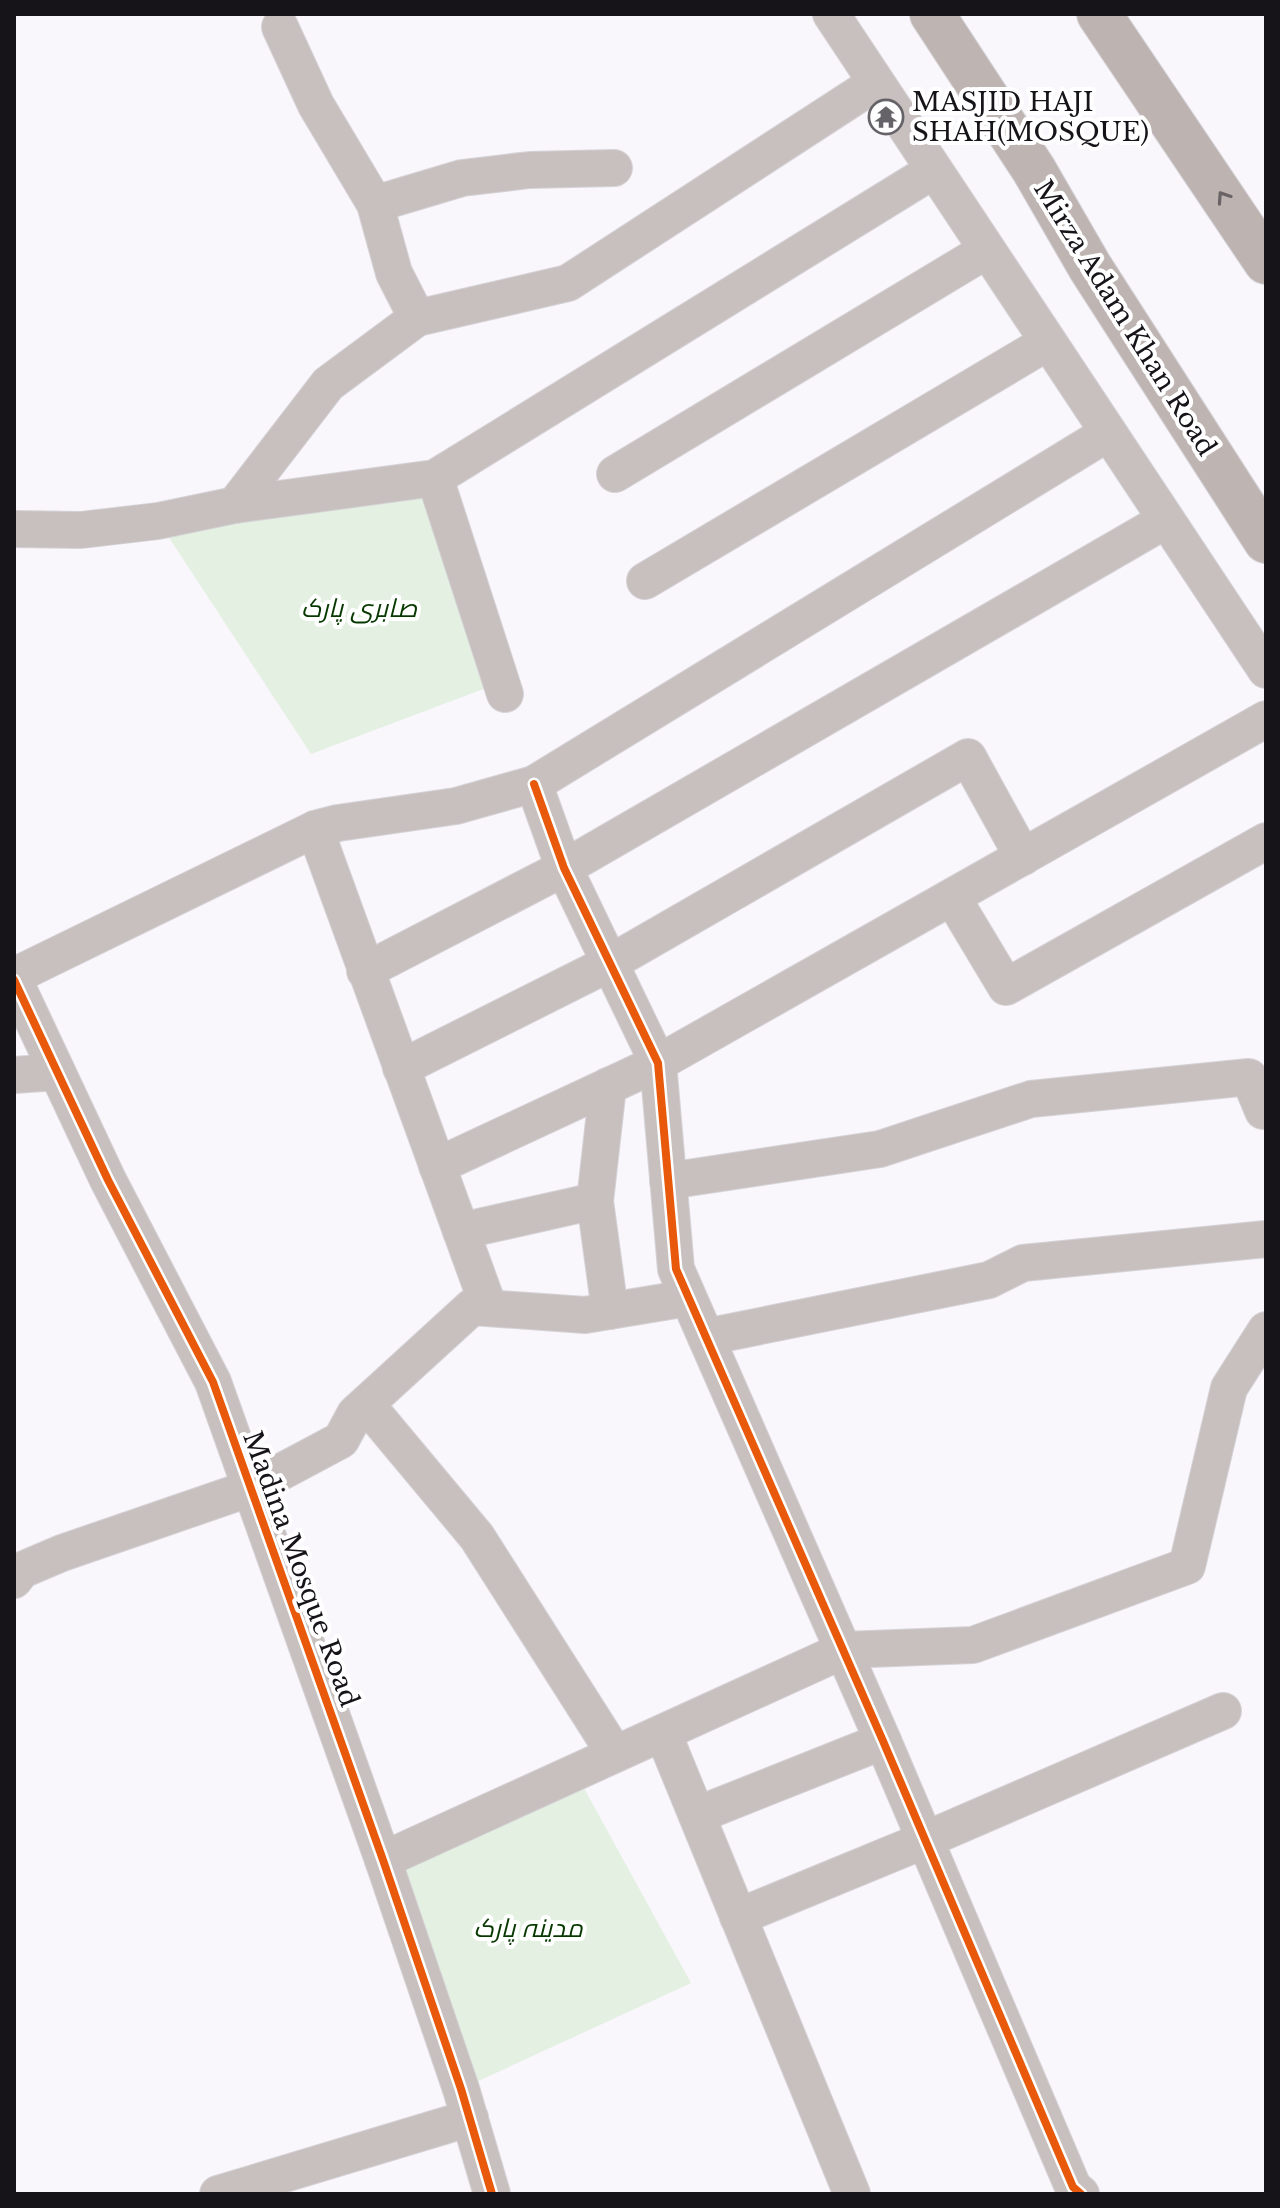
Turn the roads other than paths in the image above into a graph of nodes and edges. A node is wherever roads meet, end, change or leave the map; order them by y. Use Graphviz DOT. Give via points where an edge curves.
graph roads {
  1 [pos="831,14"];
  2 [pos="932,14"];
  3 [pos="1099,14"];
  4 [pos="280,27"];
  5 [pos="876,83"];
  6 [pos="614,168"];
  7 [pos="934,170"];
  8 [pos="375,204"];
  9 [pos="987,250"];
  10 [pos="1266,262"];
  11 [pos="417,318"];
  12 [pos="1048,342"];
  13 [pos="1108,433"];
  14 [pos="615,474"];
  15 [pos="435,478"];
  16 [pos="235,505"];
  17 [pos="1166,520"];
  18 [pos="14,529"];
  19 [pos="1266,541"];
  20 [pos="645,581"];
  21 [pos="1266,670"];
  22 [pos="505,694"];
  23 [pos="1266,719"];
  24 [pos="534,784"];
  25 [pos="315,829"];
  26 [pos="1266,841"];
  27 [pos="1023,857"];
  28 [pos="564,868"];
  29 [pos="952,897"];
  30 [pos="610,963"];
  31 [pos="365,971"];
  32 [pos="14,978"];
  33 [pos="658,1063"];
  34 [pos="401,1068"];
  35 [pos="57,1072"];
  36 [pos="14,1075"];
  37 [pos="608,1086"];
  38 [pos="1265,1116"];
  39 [pos="437,1166"];
  40 [pos="668,1181"];
  41 [pos="595,1201"];
  42 [pos="461,1231"];
  43 [pos="1266,1239"];
  44 [pos="688,1298"];
  45 [pos="489,1308"];
  46 [pos="610,1311"];
  47 [pos="1266,1330"];
  48 [pos="706,1337"];
  49 [pos="366,1404"];
  50 [pos="251,1488"];
  51 [pos="17,1566"];
  52 [pos="844,1650"];
  53 [pos="1223,1711"];
  54 [pos="663,1733"];
  55 [pos="883,1741"];
  56 [pos="615,1754"];
  57 [pos="697,1815"];
  58 [pos="925,1840"];
  59 [pos="383,1860"];
  60 [pos="738,1917"];
  61 [pos="470,2118"];
  62 [pos="218,2194"];
  63 [pos="492,2194"];
  64 [pos="852,2194"];
  65 [pos="1081,2194"];
  1 -- 5 [label="street"];
  2 -- 19 [label="main road, Mirza Adam Khan Road"];
  10 -- 3 [label="highway, one-way"];
  4 -- 8 [label="street" via="316,105"];
  5 -- 7 [label="street"];
  5 -- 11 [label="street" via="568,283"];
  6 -- 8 [label="street" via="462,178"];
  7 -- 9 [label="street"];
  7 -- 15 [label="street"];
  8 -- 11 [label="street" via="394,273"];
  9 -- 12 [label="street"];
  9 -- 14 [label="street"];
  11 -- 16 [label="street" via="328,384"];
  12 -- 13 [label="street"];
  12 -- 20 [label="street"];
  13 -- 17 [label="street"];
  13 -- 24 [label="street"];
  15 -- 16 [label="street"];
  15 -- 22 [label="street"];
  16 -- 18 [label="street" via="81,530"];
  17 -- 21 [label="street"];
  17 -- 28 [label="street"];
  23 -- 27 [label="street"];
  24 -- 25 [label="street" via="456,806"];
  24 -- 28 [label="street"];
  25 -- 31 [label="street"];
  25 -- 32 [label="street"];
  26 -- 29 [label="street" via="1006,987"];
  27 -- 29 [label="street"];
  27 -- 30 [label="street" via="968,757"];
  28 -- 30 [label="street"];
  28 -- 31 [label="street"];
  29 -- 33 [label="street"];
  30 -- 33 [label="street"];
  30 -- 34 [label="street"];
  31 -- 34 [label="street"];
  32 -- 35 [label="street, Madina Mosque Road"];
  33 -- 37 [label="street"];
  33 -- 40 [label="street"];
  34 -- 39 [label="street"];
  35 -- 36 [label="street"];
  35 -- 50 [label="street, Madina Mosque Road" via="213,1382"];
  37 -- 39 [label="street"];
  37 -- 41 [label="street"];
  38 -- 40 [label="street" via="1249,1077 1031,1099 880,1149"];
  39 -- 42 [label="street"];
  40 -- 44 [label="street" via="676,1269"];
  41 -- 42 [label="street"];
  41 -- 46 [label="street"];
  42 -- 45 [label="street"];
  43 -- 48 [label="street" via="1023,1263 989,1280"];
  44 -- 46 [label="street"];
  44 -- 48 [label="street"];
  45 -- 46 [label="street" via="585,1315"];
  45 -- 49 [label="street" via="472,1307"];
  47 -- 52 [label="street" via="1229,1388 1187,1566 973,1645"];
  48 -- 52 [label="street"];
  49 -- 50 [label="street" via="341,1440"];
  49 -- 56 [label="street" via="477,1537"];
  50 -- 51 [label="street"];
  50 -- 59 [label="street, Madina Mosque Road"];
  52 -- 54 [label="street"];
  52 -- 55 [label="street"];
  53 -- 58 [label="street"];
  54 -- 56 [label="street"];
  54 -- 57 [label="street"];
  55 -- 57 [label="street"];
  55 -- 58 [label="street"];
  56 -- 59 [label="street"];
  57 -- 60 [label="street"];
  58 -- 60 [label="street"];
  58 -- 65 [label="street" via="1073,2187"];
  59 -- 61 [label="street, Madina Mosque Road"];
  60 -- 64 [label="street"];
  61 -- 62 [label="street"];
  61 -- 63 [label="street, Madina Mosque Road"];
}
